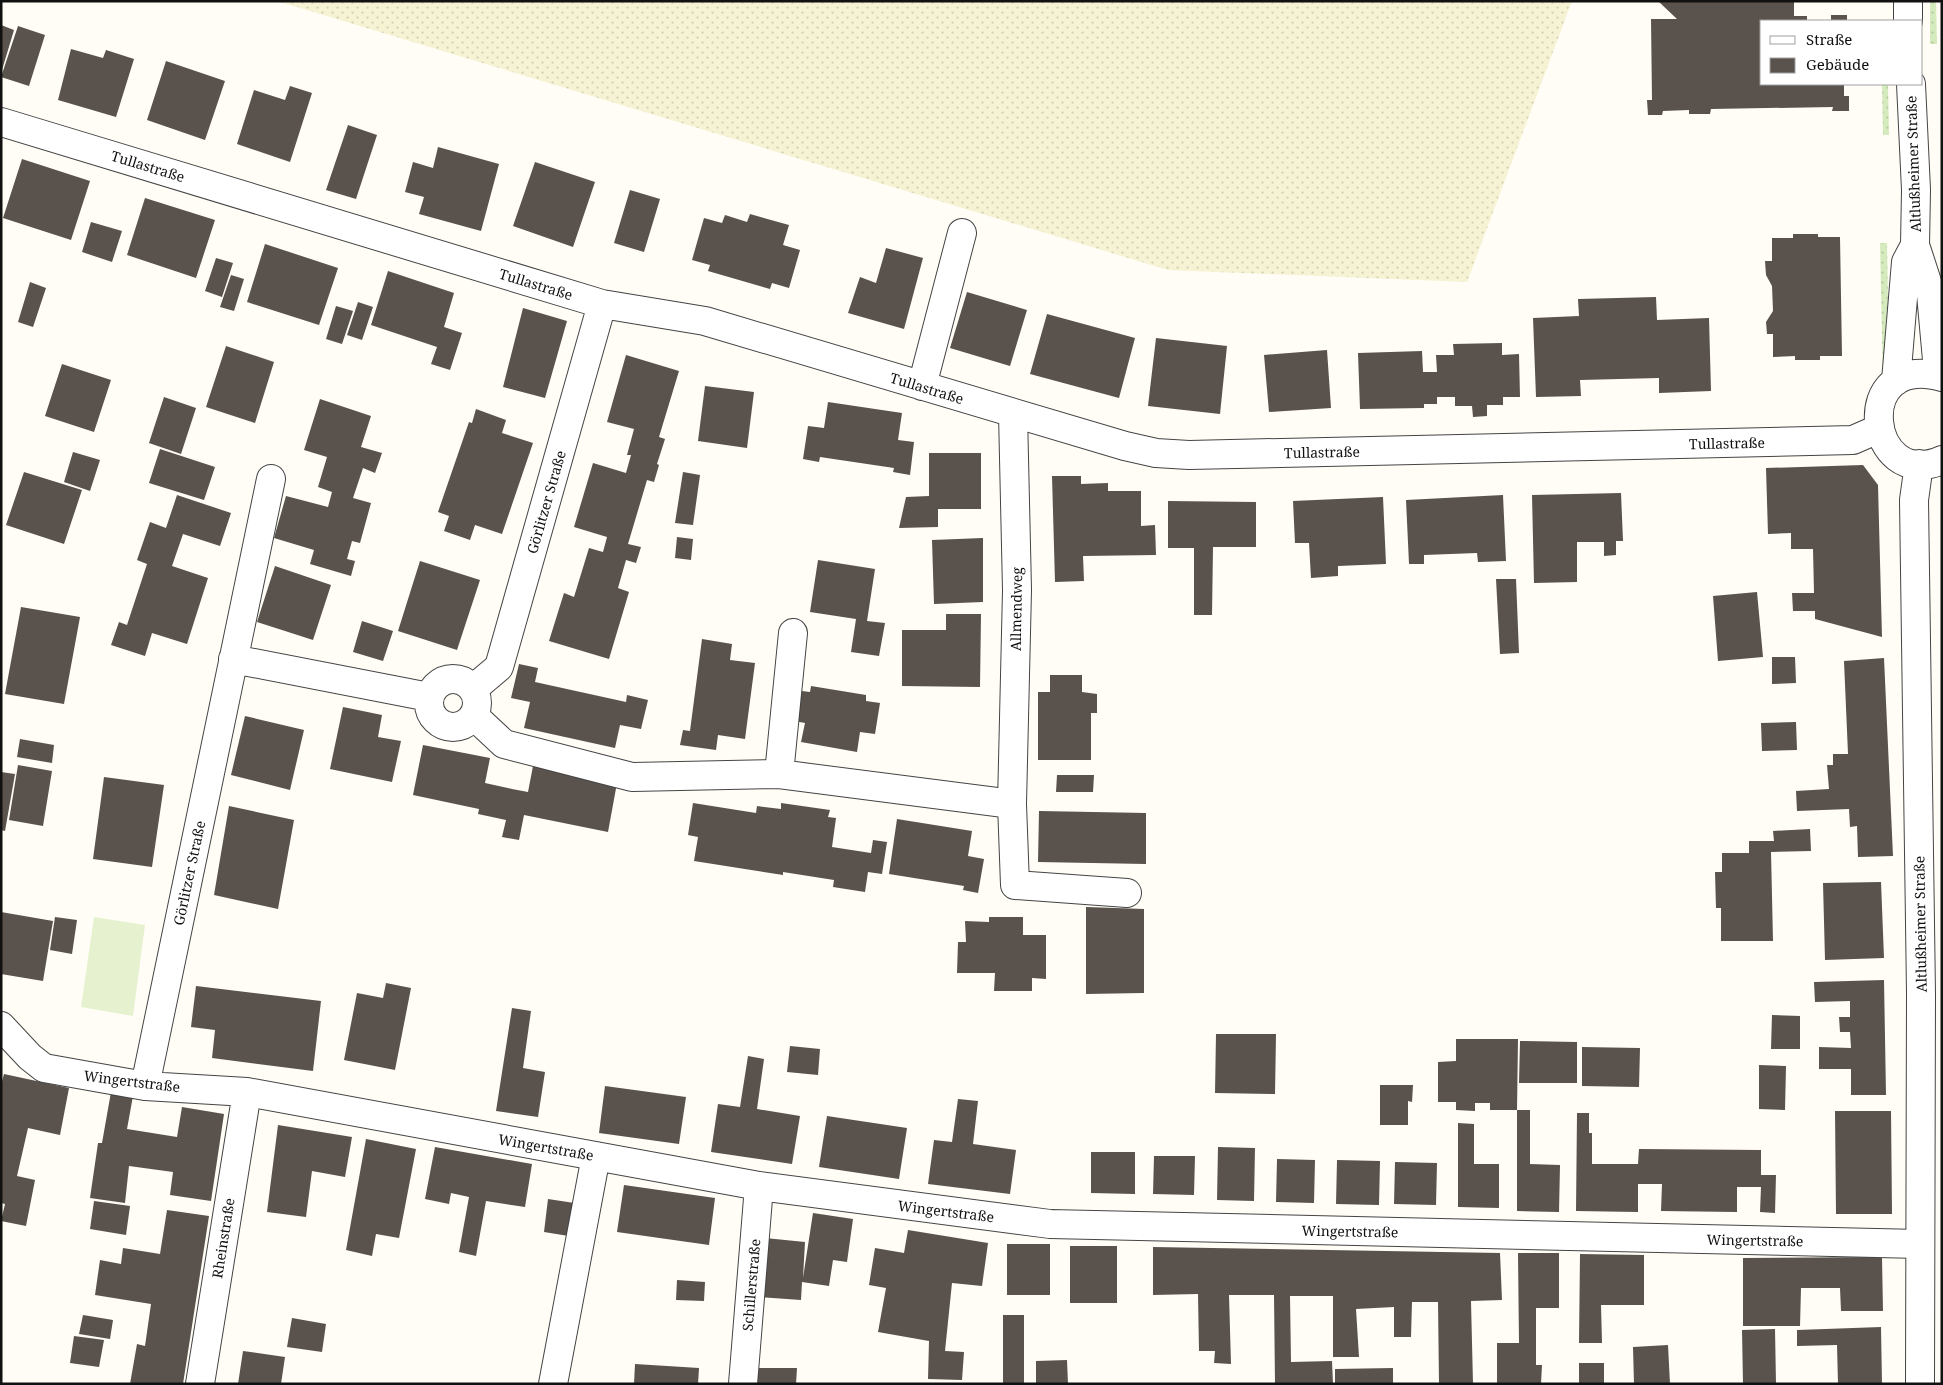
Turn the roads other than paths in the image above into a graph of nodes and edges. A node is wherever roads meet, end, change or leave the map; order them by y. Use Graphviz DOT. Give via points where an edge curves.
graph roads {
  1 [pos="1908,1"];
  2 [pos="1908,20"];
  3 [pos="1910,85"];
  4 [pos="1,122"];
  5 [pos="962,233"];
  6 [pos="1914,245"];
  7 [pos="602,304"];
  8 [pos="1942,376"];
  9 [pos="1896,381"];
  10 [pos="922,386"];
  11 [pos="1013,414"];
  12 [pos="1878,429"];
  13 [pos="1930,462"];
  14 [pos="270,479"];
  15 [pos="793,633"];
  16 [pos="233,659"];
  17 [pos="472,689"];
  18 [pos="429,697"];
  19 [pos="474,716"];
  20 [pos="779,774"];
  21 [pos="1012,804"];
  22 [pos="1127,892"];
  23 [pos="1,1026"];
  24 [pos="145,1086"];
  25 [pos="247,1092"];
  26 [pos="596,1156"];
  27 [pos="759,1186"];
  28 [pos="1920,1244"];
  29 [pos="1927,1376"];
  30 [pos="200,1384"];
  31 [pos="553,1384"];
  32 [pos="743,1384"];
  1 -- 2 [label="street"];
  3 -- 6 [label="street, Altlußheimer Straße" via="1916,190"];
  4 -- 7 [label="street, Tullastraße"];
  5 -- 10 [label="street"];
  6 -- 8 [label="street, Altlußheimer Straße" via="1931,294 1937,360"];
  6 -- 9 [label="street, Altlußheimer Straße" via="1906,262"];
  7 -- 10 [label="street, Tullastraße" via="705,321"];
  7 -- 17 [label="street, Görlitzer Straße" via="498,668"];
  8 -- 9 [label="street, Altlußheimer Straße" via="1927,372 1911,374"];
  9 -- 12 [label="street" via="1880,402"];
  10 -- 11 [label="street, Tullastraße"];
  11 -- 12 [label="street, Tullastraße" via="1125,446 1156,453 1189,455 1853,440"];
  11 -- 21 [label="street, Allmendweg" via="1017,590"];
  12 -- 13 [label="street, Altlußheimer Straße" via="1893,453 1905,461"];
  13 -- 28 [label="street, Altlußheimer Straße" via="1914,500 1921,993"];
  14 -- 16 [label="street, Görlitzer Straße"];
  15 -- 20 [label="street"];
  16 -- 18 [label="street"];
  16 -- 24 [label="street, Görlitzer Straße"];
  17 -- 18 [label="street" via="462,680 448,679 436,685"];
  17 -- 19 [label="street" via="477,702"];
  18 -- 19 [label="street" via="429,711 437,722 450,727 464,725"];
  19 -- 20 [label="street" via="504,744 632,777"];
  20 -- 21 [label="street"];
  21 -- 22 [label="street, Allmendweg" via="1015,885"];
  23 -- 24 [label="street, Wingertstraße" via="44,1068"];
  24 -- 25 [label="street, Wingertstraße"];
  25 -- 26 [label="street, Wingertstraße"];
  25 -- 30 [label="street, Rheinstraße"];
  26 -- 27 [label="street, Wingertstraße"];
  26 -- 31 [label="street"];
  27 -- 28 [label="street, Wingertstraße" via="1050,1224"];
  27 -- 32 [label="street, Schillerstraße"];
  28 -- 29 [label="street, Altlußheimer Straße"];
}
